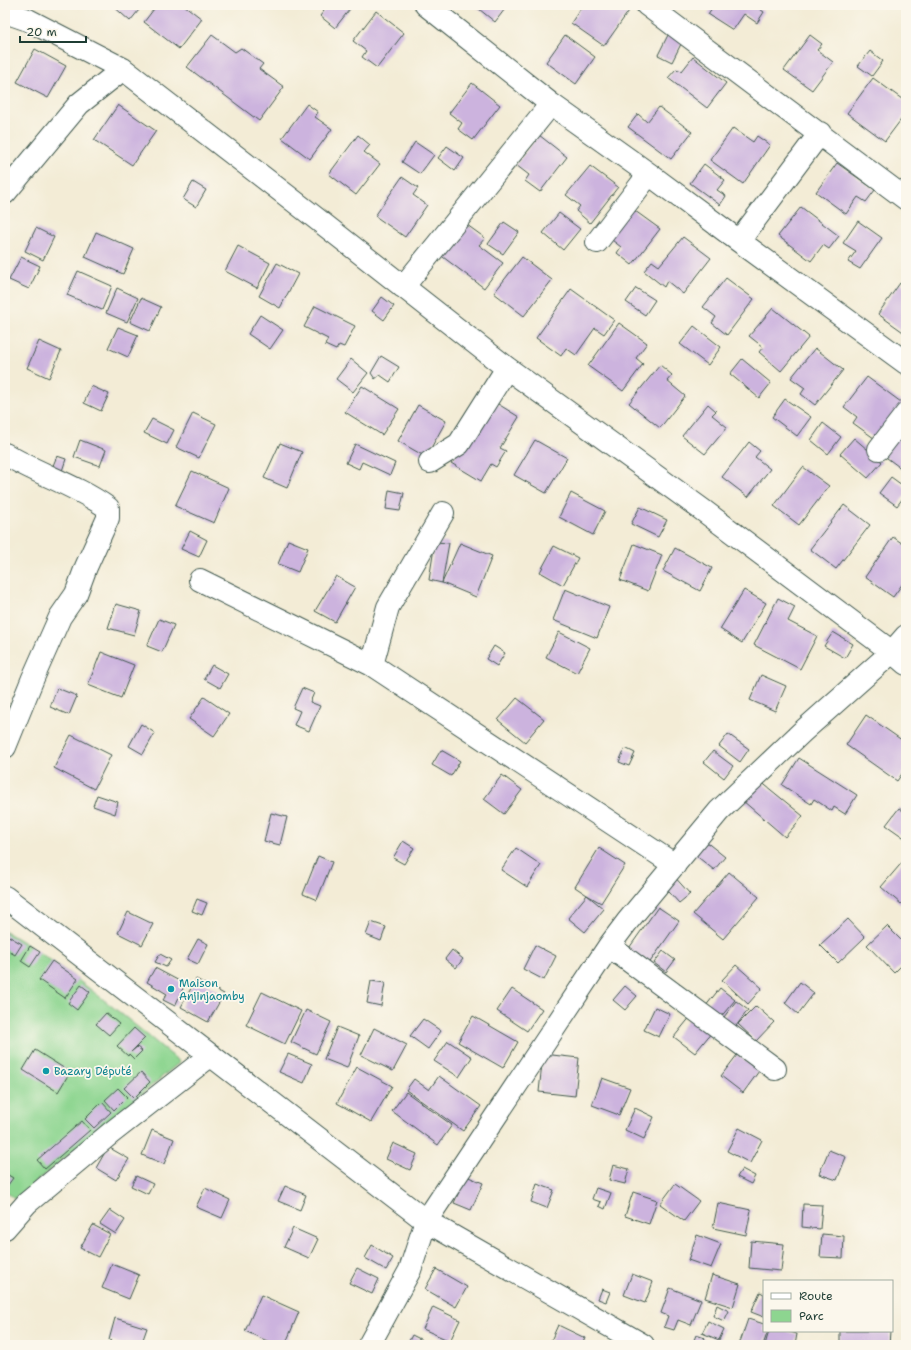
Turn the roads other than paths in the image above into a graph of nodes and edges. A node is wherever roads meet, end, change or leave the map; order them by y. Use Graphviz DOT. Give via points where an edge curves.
graph roads {
  1 [pos="426,5"];
  2 [pos="646,5"];
  3 [pos="5,12"];
  4 [pos="123,69"];
  5 [pos="551,104"];
  6 [pos="820,133"];
  7 [pos="649,174"];
  8 [pos="5,193"];
  9 [pos="906,199"];
  10 [pos="738,241"];
  11 [pos="597,242"];
  12 [pos="403,287"];
  13 [pos="906,363"];
  14 [pos="507,368"];
  15 [pos="906,414"];
  16 [pos="879,449"];
  17 [pos="5,454"];
  18 [pos="430,462"];
  19 [pos="443,514"];
  20 [pos="200,580"];
  21 [pos="901,651"];
  22 [pos="372,664"];
  23 [pos="5,747"];
  24 [pos="674,865"];
  25 [pos="5,897"];
  26 [pos="608,946"];
  27 [pos="211,1055"];
  28 [pos="775,1069"];
  29 [pos="426,1221"];
  30 [pos="5,1228"];
  31 [pos="369,1345"];
  32 [pos="643,1345"];
  1 -- 5 [label="street"];
  2 -- 6 [label="street"];
  3 -- 4 [label="street" via="28,20"];
  4 -- 8 [label="street" via="79,104"];
  4 -- 12 [label="street"];
  5 -- 7 [label="street"];
  5 -- 12 [label="street"];
  6 -- 9 [label="street"];
  6 -- 10 [label="street"];
  7 -- 10 [label="street"];
  7 -- 11 [label="street"];
  10 -- 13 [label="street"];
  12 -- 14 [label="street"];
  14 -- 18 [label="street" via="459,444"];
  14 -- 21 [label="street"];
  15 -- 16 [label="street"];
  17 -- 23 [label="street" via="91,496 108,508 108,518 76,594 60,617"];
  19 -- 22 [label="street" via="388,607"];
  20 -- 22 [label="street"];
  21 -- 24 [label="street" via="802,732 719,812"];
  22 -- 24 [label="street"];
  24 -- 26 [label="street"];
  25 -- 27 [label="street"];
  26 -- 28 [label="street"];
  26 -- 29 [label="street"];
  27 -- 29 [label="street"];
  27 -- 30 [label="street" via="27,1203"];
  29 -- 31 [label="street" via="410,1270"];
  29 -- 32 [label="street"];
}
